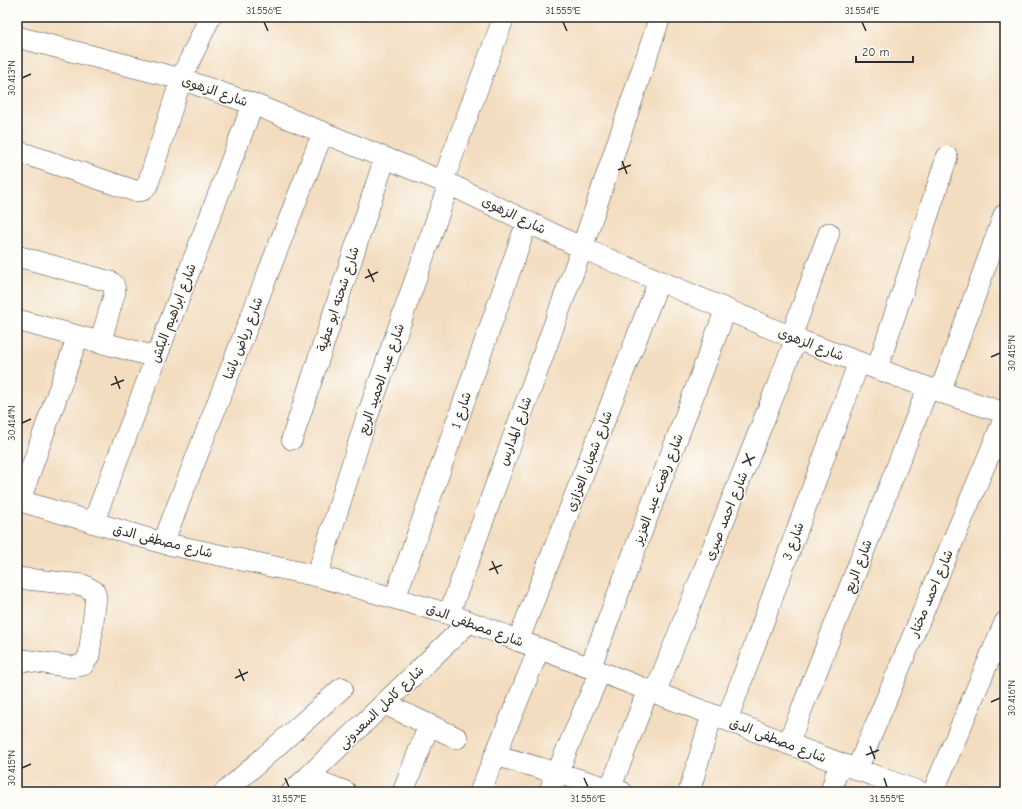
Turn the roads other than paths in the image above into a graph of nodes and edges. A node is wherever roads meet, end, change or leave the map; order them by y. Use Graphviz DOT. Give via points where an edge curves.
graph roads {
  1 [pos="210,17"];
  2 [pos="504,17"];
  3 [pos="660,17"];
  4 [pos="17,37"];
  5 [pos="181,80"];
  6 [pos="253,104"];
  7 [pos="323,132"];
  8 [pos="17,151"];
  9 [pos="947,157"];
  10 [pos="385,158"];
  11 [pos="446,183"];
  12 [pos="1004,215"];
  13 [pos="527,222"];
  14 [pos="830,233"];
  15 [pos="582,248"];
  16 [pos="17,256"];
  17 [pos="660,281"];
  18 [pos="726,309"];
  19 [pos="17,320"];
  20 [pos="78,336"];
  21 [pos="794,338"];
  22 [pos="100,343"];
  23 [pos="156,357"];
  24 [pos="868,366"];
  25 [pos="934,390"];
  26 [pos="1005,413"];
  27 [pos="1005,418"];
  28 [pos="292,439"];
  29 [pos="18,500"];
  30 [pos="93,522"];
  31 [pos="163,543"];
  32 [pos="317,576"];
  33 [pos="17,578"];
  34 [pos="395,598"];
  35 [pos="449,614"];
  36 [pos="469,622"];
  37 [pos="1005,622"];
  38 [pos="518,641"];
  39 [pos="539,649"];
  40 [pos="17,660"];
  41 [pos="595,670"];
  42 [pos="342,688"];
  43 [pos="651,692"];
  44 [pos="385,704"];
  45 [pos="720,718"];
  46 [pos="429,725"];
  47 [pos="457,738"];
  48 [pos="788,744"];
  49 [pos="494,755"];
  50 [pos="848,766"];
  51 [pos="556,773"];
  52 [pos="308,777"];
  53 [pos="614,791"];
  54 [pos="225,792"];
  55 [pos="292,792"];
  56 [pos="346,792"];
  57 [pos="403,792"];
  58 [pos="480,792"];
  59 [pos="549,792"];
  60 [pos="689,792"];
  61 [pos="831,792"];
  62 [pos="920,792"];
  63 [pos="933,792"];
  1 -- 5 [label="street"];
  2 -- 11 [label="street, شارع عبد الحميد الربع"];
  3 -- 15 [label="street, شارع المدارس"];
  4 -- 5 [label="street, شارع الزهوى"];
  5 -- 6 [label="street, شارع الزهوى"];
  5 -- 8 [label="street" via="148,184 143,190 135,191"];
  6 -- 7 [label="street, شارع الزهوى"];
  6 -- 23 [label="street, شارع ابراهيم البكش"];
  7 -- 10 [label="street, شارع الزهوى"];
  7 -- 31 [label="street, شارع رياض باشا"];
  9 -- 24 [label="street, شارع 3"];
  10 -- 11 [label="street, شارع الزهوى"];
  10 -- 28 [label="street, شارع شحته ابو عطية"];
  11 -- 13 [label="street, شارع الزهوى"];
  11 -- 32 [label="street, شارع عبد الحميد الربع" via="365,422"];
  12 -- 25 [label="street, شارع الربع"];
  13 -- 15 [label="street, شارع الزهوى"];
  13 -- 34 [label="street, شارع 1"];
  14 -- 21 [label="street, شارع احمد صبرى"];
  15 -- 17 [label="street, شارع الزهوى"];
  15 -- 35 [label="street, شارع المدارس"];
  16 -- 22 [label="street" via="108,279 114,285 115,292"];
  17 -- 18 [label="street, شارع الزهوى"];
  17 -- 38 [label="street, شارع شعبان العزازى"];
  18 -- 21 [label="street, شارع الزهوى"];
  18 -- 41 [label="street, شارع رفعت عبد العزيز"];
  19 -- 20 [label="street"];
  20 -- 22 [label="street"];
  20 -- 29 [label="street"];
  21 -- 24 [label="street, شارع الزهوى"];
  21 -- 43 [label="street, شارع احمد صبرى"];
  22 -- 23 [label="street"];
  23 -- 30 [label="street, شارع ابراهيم البكش"];
  24 -- 25 [label="street, شارع الزهوى"];
  24 -- 45 [label="street, شارع 3"];
  25 -- 26 [label="street, شارع الزهوى"];
  25 -- 48 [label="street, شارع الربع"];
  27 -- 50 [label="street, شارع احمد مختار"];
  29 -- 30 [label="street, شارع مصطفى الدق"];
  30 -- 31 [label="street, شارع مصطفى الدق"];
  31 -- 32 [label="street, شارع مصطفى الدق"];
  32 -- 34 [label="street, شارع مصطفى الدق"];
  33 -- 40 [label="street" via="83,585 94,591 96,604 89,656 83,665 72,667"];
  34 -- 35 [label="street, شارع مصطفى الدق"];
  35 -- 36 [label="street, شارع مصطفى الدق"];
  36 -- 38 [label="street, شارع مصطفى الدق"];
  36 -- 44 [label="street, شارع كامل السعدونى"];
  37 -- 63 [label="street"];
  38 -- 39 [label="street, شارع مصطفى الدق"];
  39 -- 41 [label="street, شارع مصطفى الدق"];
  39 -- 49 [label="street"];
  41 -- 43 [label="street, شارع مصطفى الدق"];
  41 -- 51 [label="street, شارع رفعت عبد العزيز"];
  42 -- 54 [label="street"];
  43 -- 45 [label="street, شارع مصطفى الدق"];
  43 -- 53 [label="street, شارع احمد صبرى"];
  44 -- 46 [label="street"];
  44 -- 52 [label="street, شارع كامل السعدونى"];
  45 -- 48 [label="street, شارع مصطفى الدق"];
  45 -- 60 [label="street, شارع 3"];
  46 -- 47 [label="street"];
  46 -- 57 [label="street"];
  48 -- 50 [label="street, شارع مصطفى الدق"];
  49 -- 51 [label="street"];
  49 -- 58 [label="street"];
  50 -- 61 [label="street, شارع احمد مختار"];
  50 -- 62 [label="street, شارع مصطفى الدق"];
  51 -- 53 [label="street"];
  51 -- 59 [label="street, شارع رفعت عبد العزيز"];
  52 -- 55 [label="street, شارع كامل السعدونى"];
  52 -- 56 [label="street"];
}
